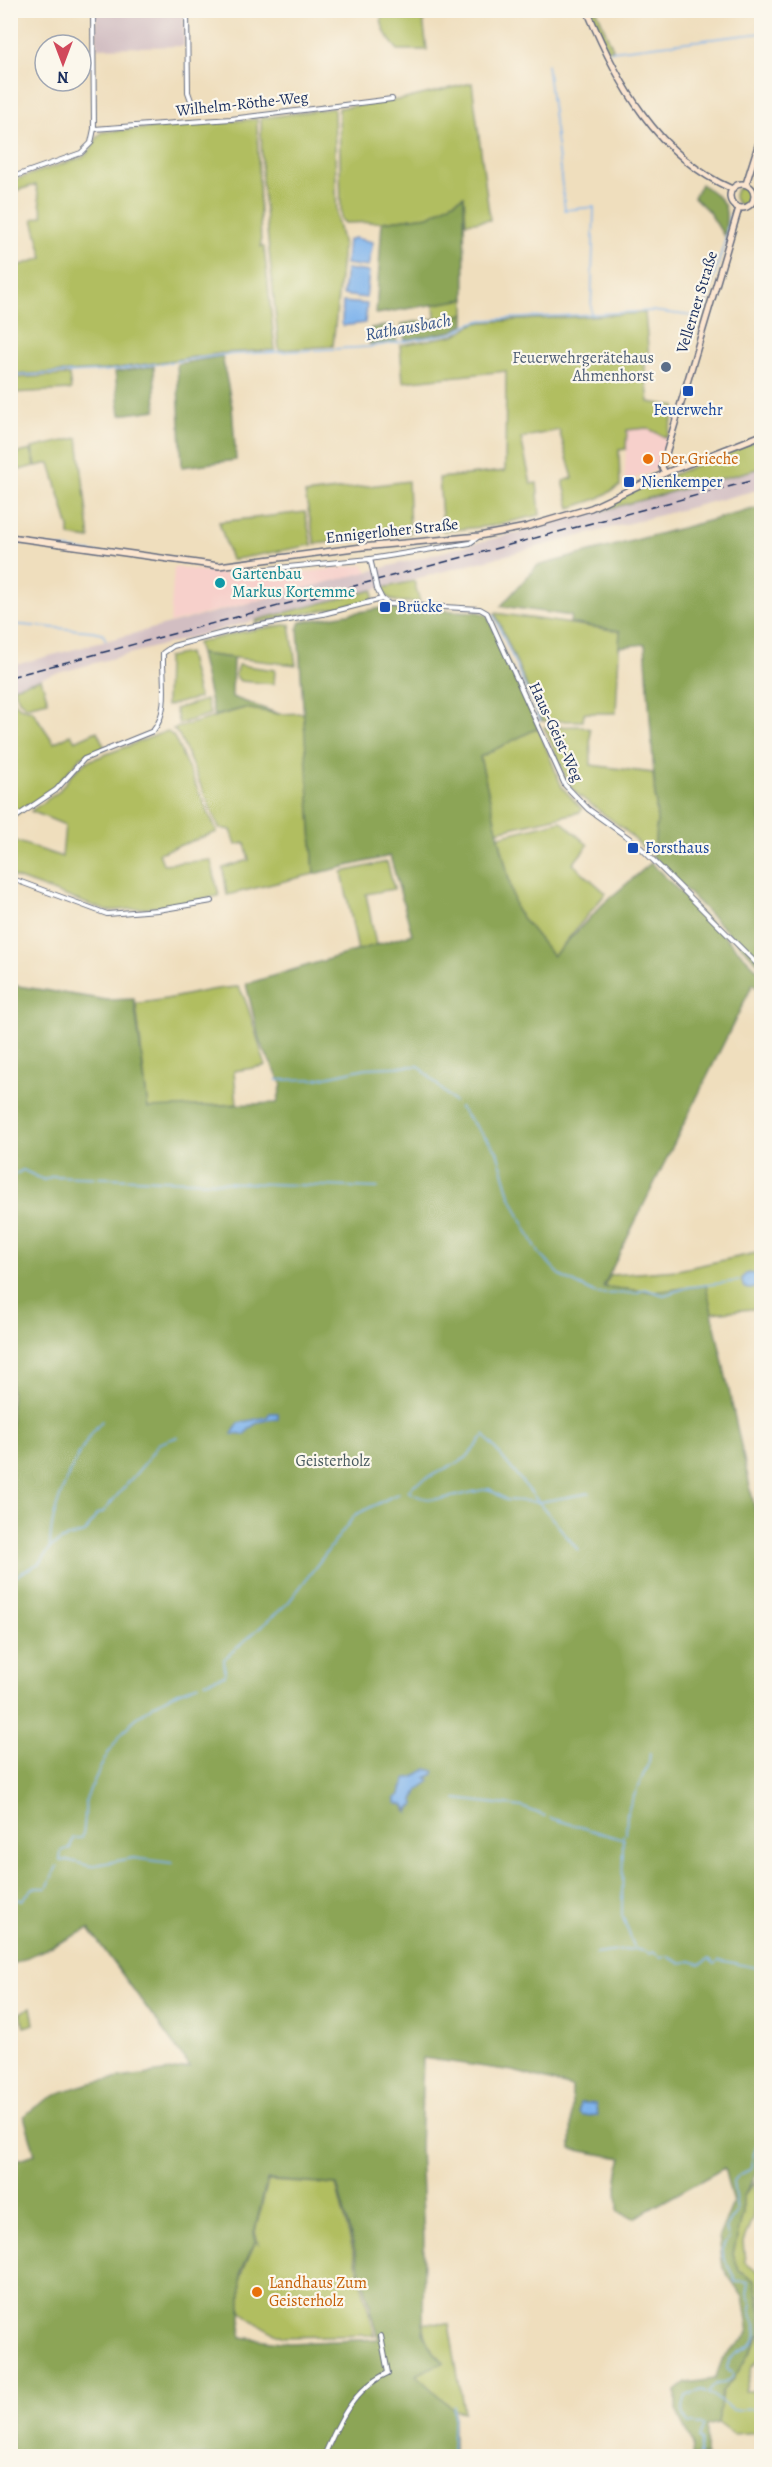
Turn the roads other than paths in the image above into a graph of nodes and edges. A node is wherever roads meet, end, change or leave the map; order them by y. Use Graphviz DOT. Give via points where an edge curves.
graph roads {
  1 [pos="93,10"];
  2 [pos="187,10"];
  3 [pos="587,10"];
  4 [pos="392,99"];
  5 [pos="194,109"];
  6 [pos="94,129"];
  7 [pos="762,134"];
  8 [pos="10,178"];
  9 [pos="746,184"];
  10 [pos="732,189"];
  11 [pos="739,208"];
  12 [pos="762,435"];
  13 [pos="664,473"];
  14 [pos="479,536"];
  15 [pos="10,537"];
  16 [pos="370,559"];
  17 [pos="236,565"];
  18 [pos="382,599"];
  19 [pos="10,821"];
  20 [pos="10,878"];
  21 [pos="212,901"];
  22 [pos="762,969"];
  23 [pos="381,2336"];
  24 [pos="324,2457"];
  1 -- 6 [label="street"];
  2 -- 5 [label="street" via="188,92"];
  3 -- 10 [label="main road" via="610,62 639,111 687,160"];
  4 -- 6 [label="street, Wilhelm-Röthe-Weg" via="241,118"];
  6 -- 8 [label="street" via="91,143 81,153"];
  7 -- 9 [label="main road"];
  9 -- 10 [label="main road"];
  9 -- 11 [label="main road" via="753,189 753,201"];
  10 -- 11 [label="main road" via="731,201"];
  11 -- 13 [label="main road, Vellerner Straße" via="662,466"];
  12 -- 13 [label="main road, Ennigerloher Straße"];
  13 -- 14 [label="main road, Ennigerloher Straße" via="578,513"];
  14 -- 16 [label="street" via="470,543"];
  14 -- 17 [label="main road, Ennigerloher Straße"];
  15 -- 17 [label="main road, Ennigerloher Straße" via="208,566"];
  16 -- 17 [label="street" via="246,572"];
  16 -- 18 [label="street, bridge"];
  18 -- 19 [label="street" via="173,646 163,653 163,710 161,722 153,731 84,759 56,790"];
  18 -- 22 [label="street, Haus-Geist-Weg" via="389,604 480,609 487,613 573,796 637,844"];
  20 -- 21 [label="street" via="107,914"];
  23 -- 24 [label="street" via="388,2373 377,2378 342,2414"];
}
